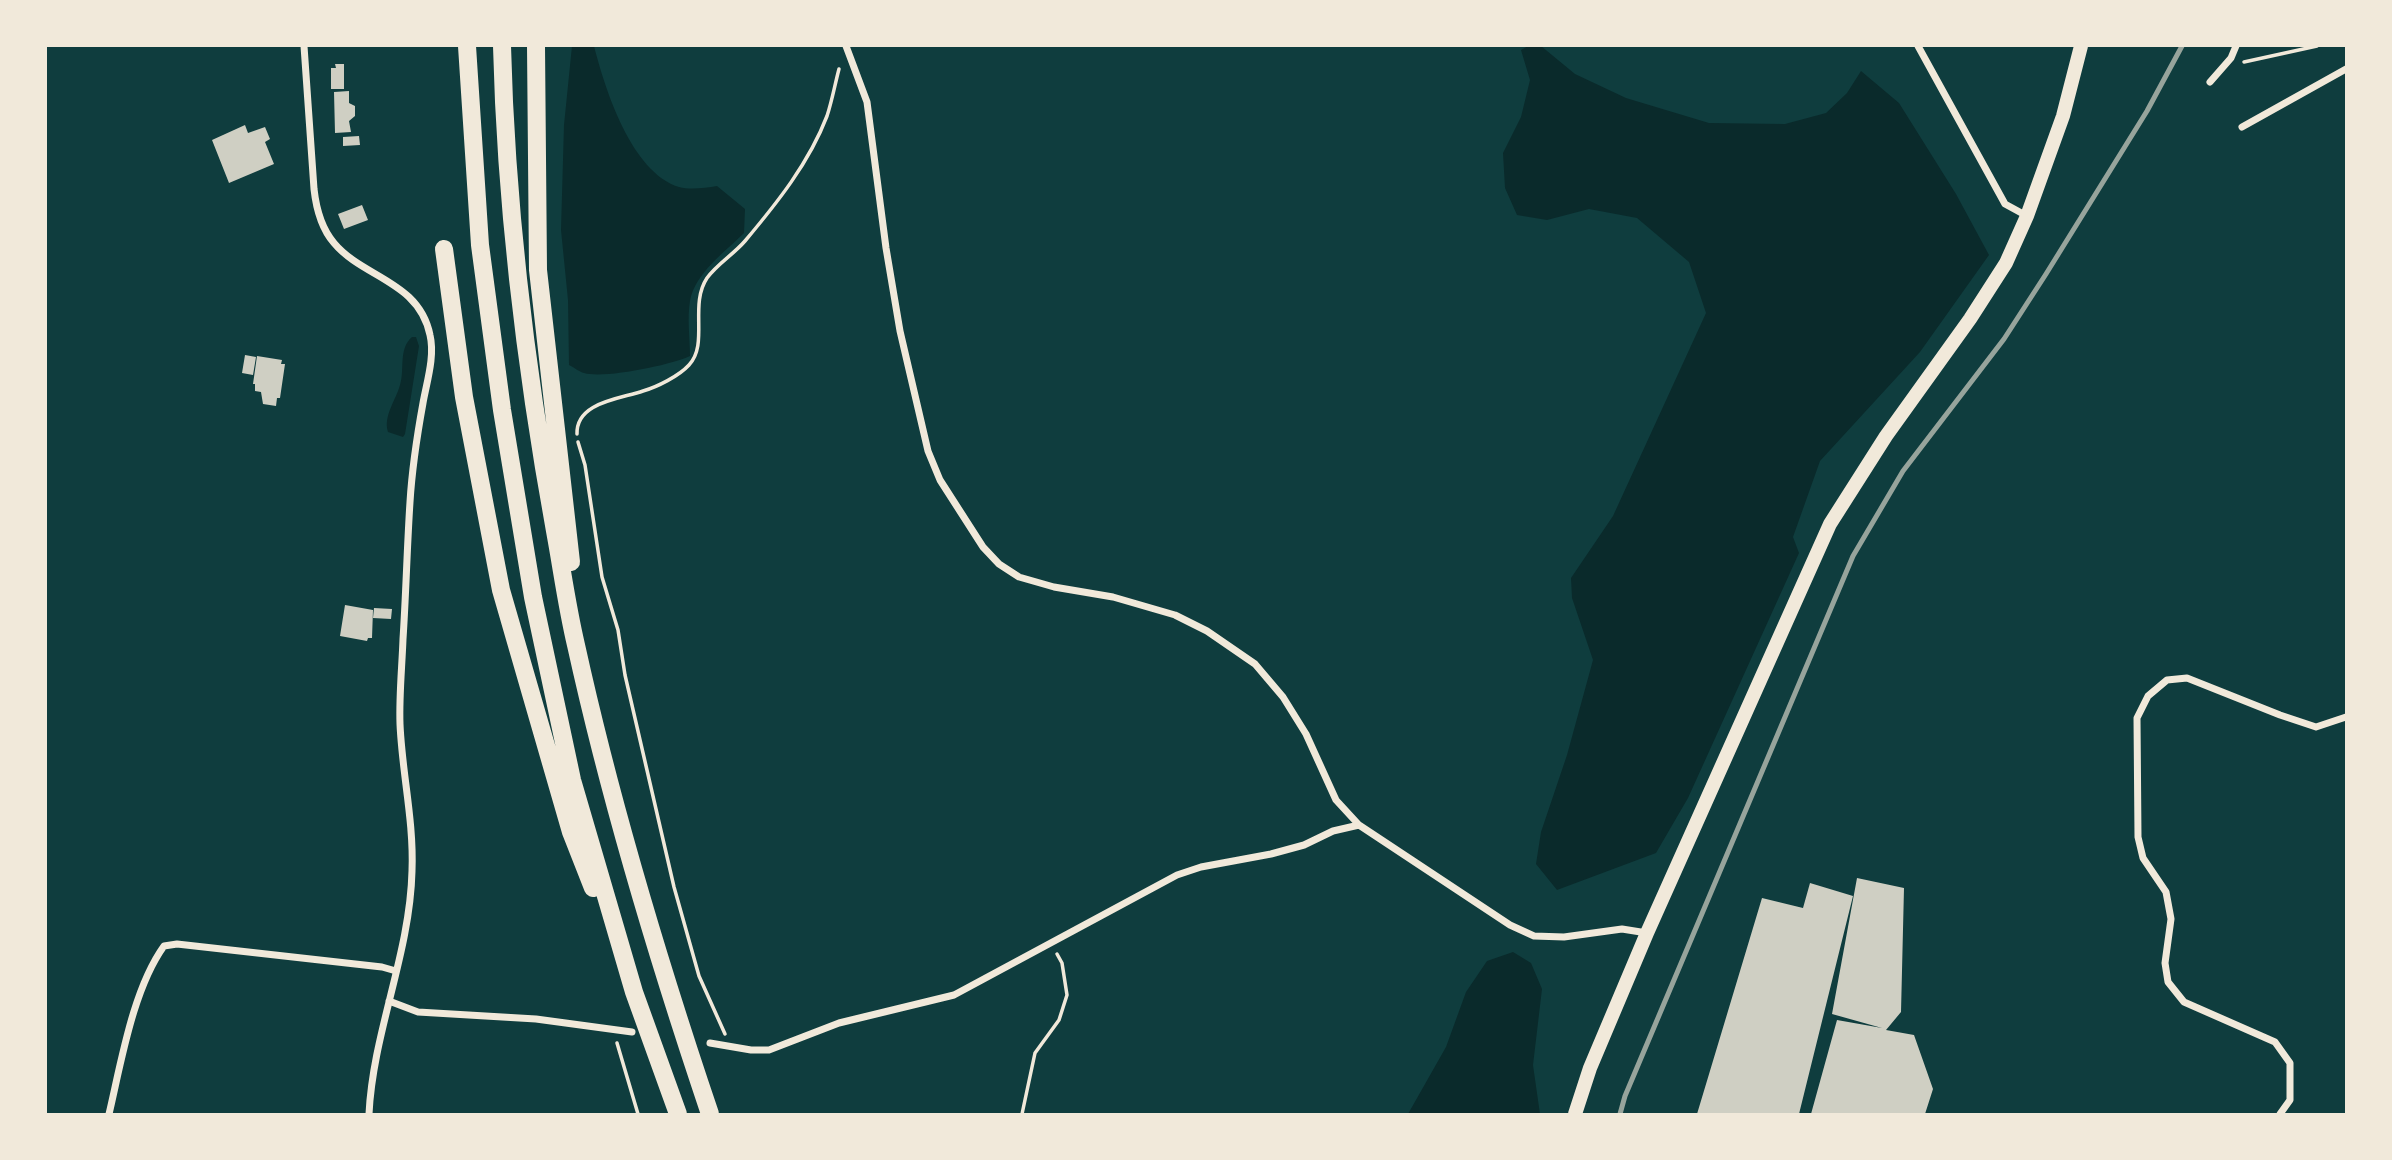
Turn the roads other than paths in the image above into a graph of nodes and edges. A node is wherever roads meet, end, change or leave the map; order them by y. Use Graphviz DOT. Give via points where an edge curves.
graph roads {
  1 [pos="304,46"];
  2 [pos="467,46"];
  3 [pos="502,46"];
  4 [pos="536,46"];
  5 [pos="846,46"];
  6 [pos="1918,46"];
  7 [pos="2081,46"];
  8 [pos="2236,46"];
  9 [pos="2347,69"];
  10 [pos="2210,82"];
  11 [pos="2242,127"];
  12 [pos="2027,216"];
  13 [pos="444,250"];
  14 [pos="575,642"];
  15 [pos="2347,717"];
  16 [pos="1359,825"];
  17 [pos="1647,933"];
  18 [pos="396,971"];
  19 [pos="634,992"];
  20 [pos="390,1001"];
  21 [pos="632,1032"];
  22 [pos="710,1043"];
  23 [pos="109,1115"];
  24 [pos="369,1115"];
  25 [pos="678,1115"];
  26 [pos="710,1115"];
  27 [pos="1575,1115"];
  28 [pos="2280,1115"];
  1 -- 18 [label="street" via="314,189 326,229 348,256 407,293 430,334 410,501 400,724 411,815 412,872"];
  2 -- 19 [label="highway" via="480,244 533,597 572,780"];
  3 -- 14 [label="highway" via="519,295 542,461"];
  4 -- 14 [label="highway" via="538,270 572,571"];
  5 -- 16 [label="street" via="867,102 898,317 928,451 940,480 984,547 1019,577 1175,615 1255,664 1306,734 1336,800"];
  6 -- 12 [label="street" via="2005,204"];
  7 -- 12 [label="main road" via="2063,116"];
  8 -- 10 [label="street"];
  9 -- 11 [label="street"];
  12 -- 17 [label="main road" via="1992,286 1830,524"];
  13 -- 19 [label="highway" via="464,397 501,590 571,832"];
  14 -- 26 [label="highway" via="664,978"];
  15 -- 28 [label="street" via="2316,726 2187,678 2167,680 2148,696 2137,718 2138,837 2143,858 2166,892 2171,919 2165,963 2168,982 2184,1002 2275,1042 2290,1063 2290,1100"];
  16 -- 17 [label="street" via="1510,925 1534,936 1622,929"];
  16 -- 22 [label="street" via="1304,845 1177,875 954,995 839,1023 769,1050"];
  17 -- 27 [label="main road"];
  18 -- 20 [label="street"];
  18 -- 23 [label="street" via="164,946 140,993"];
  19 -- 25 [label="highway"];
  20 -- 21 [label="street" via="418,1012 536,1019"];
  20 -- 24 [label="street" via="377,1048"];
}
